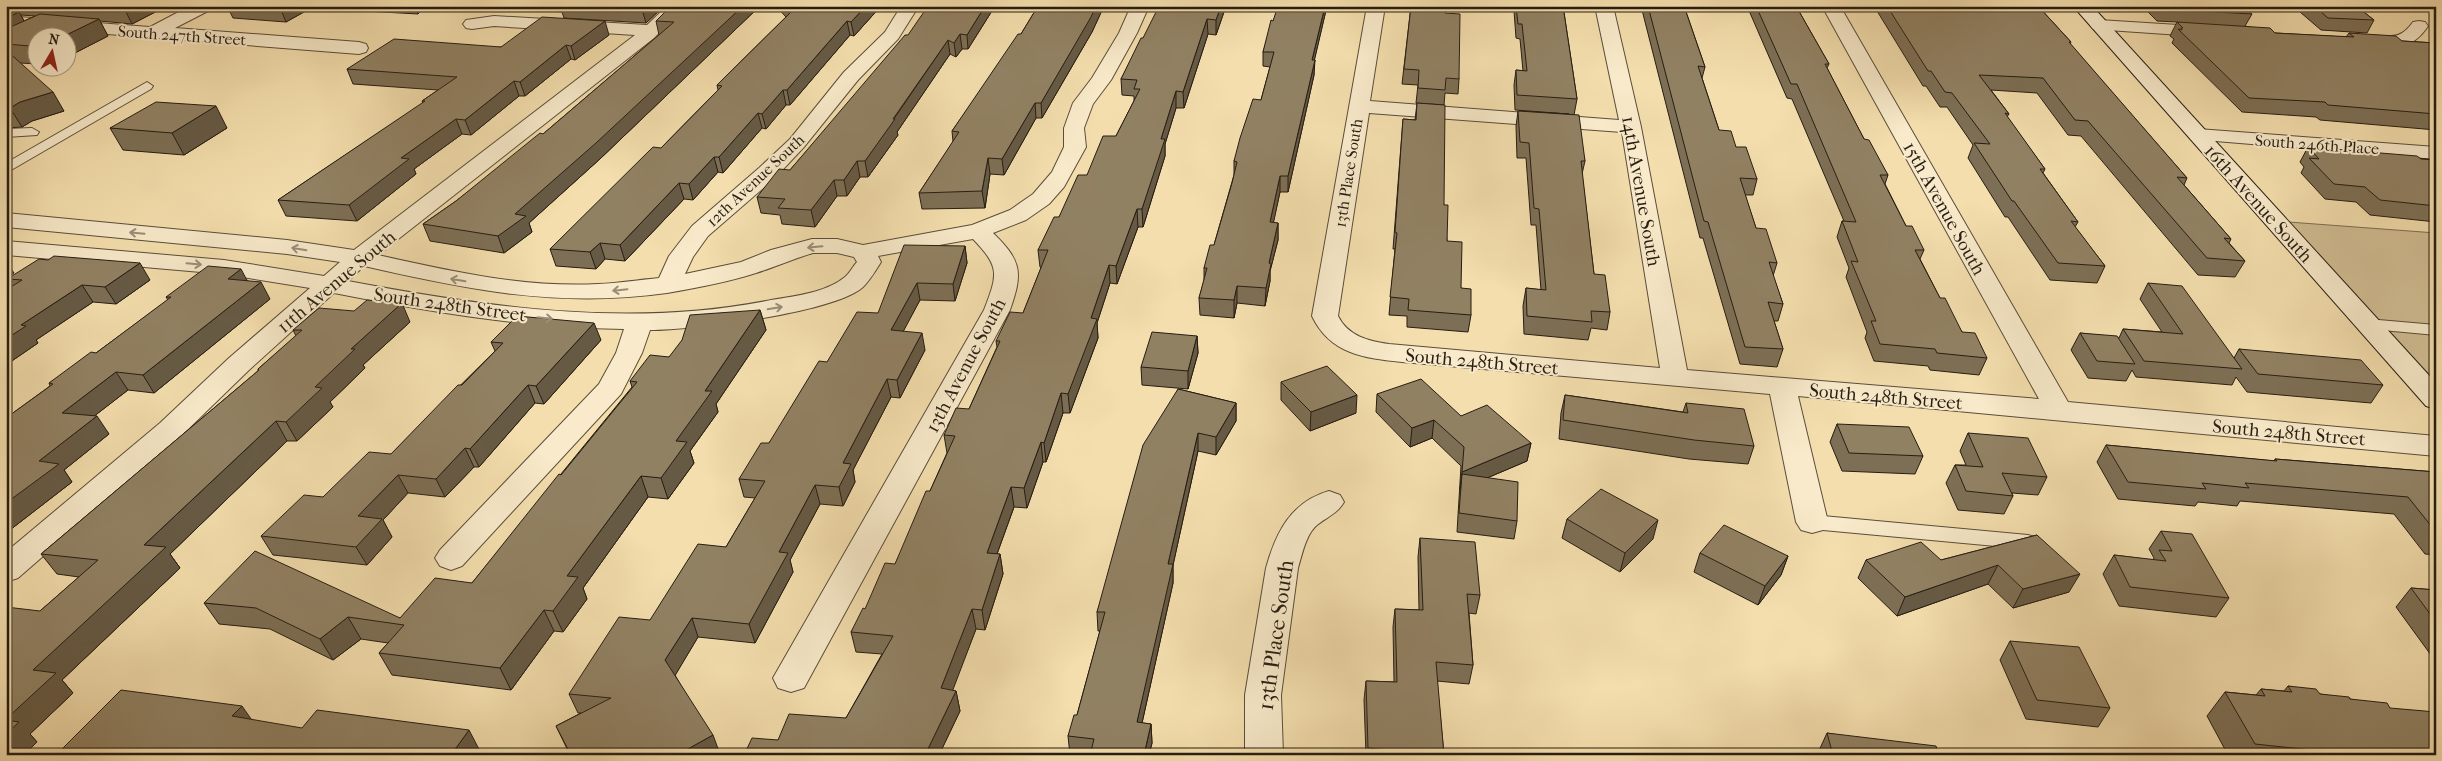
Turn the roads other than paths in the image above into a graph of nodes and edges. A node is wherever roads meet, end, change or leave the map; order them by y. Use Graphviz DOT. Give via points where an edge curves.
graph roads {
  1 [pos="204,6"];
  2 [pos="677,6"];
  3 [pos="1140,6"];
  4 [pos="1376,6"];
  5 [pos="1604,6"];
  6 [pos="1831,6"];
  7 [pos="2082,6"];
  8 [pos="906,12"];
  9 [pos="6,21"];
  10 [pos="472,24"];
  11 [pos="51,25"];
  12 [pos="2099,25"];
  13 [pos="2419,26"];
  14 [pos="44,28"];
  15 [pos="651,31"];
  16 [pos="152,33"];
  17 [pos="2227,33"];
  18 [pos="2346,40"];
  19 [pos="359,48"];
  20 [pos="147,86"];
  21 [pos="1359,106"];
  22 [pos="1631,127"];
  23 [pos="32,132"];
  24 [pos="6,133"];
  25 [pos="2198,135"];
  26 [pos="2436,153"];
  27 [pos="6,169"];
  28 [pos="6,220"];
  29 [pos="101,229"];
  30 [pos="978,231"];
  31 [pos="6,248"];
  32 [pos="863,252"];
  33 [pos="65,253"];
  34 [pos="359,258"];
  35 [pos="36,272"];
  36 [pos="330,285"];
  37 [pos="668,285"];
  38 [pos="640,321"];
  39 [pos="2368,324"];
  40 [pos="2436,330"];
  41 [pos="1338,336"];
  42 [pos="1675,377"];
  43 [pos="1782,387"];
  44 [pos="2431,390"];
  45 [pos="2059,410"];
  46 [pos="2436,446"];
  47 [pos="1329,502"];
  48 [pos="1812,522"];
  49 [pos="2028,542"];
  50 [pos="451,558"];
  51 [pos="6,570"];
  52 [pos="791,678"];
  53 [pos="1264,755"];
  1 -- 16 [label="street"];
  2 -- 15 [label="street, 11th Avenue South"];
  3 -- 30 [label="street" via="1101,80 1083,103 1074,128 1075,147 1053,187 1018,215"];
  4 -- 21 [label="street, 13th Place South"];
  5 -- 22 [label="street, 14th Avenue South"];
  6 -- 45 [label="street, 15th Avenue South"];
  7 -- 12 [label="street, 16th Avenue South"];
  8 -- 37 [label="street, 12th Avenue South" via="892,35 851,76 788,153 700,231 681,256"];
  9 -- 11 [label="street, South 247th Street"];
  10 -- 15 [label="street" via="494,21"];
  11 -- 14 [label="lane"];
  11 -- 16 [label="street, South 247th Street"];
  12 -- 17 [label="street"];
  12 -- 25 [label="street, 16th Avenue South"];
  13 -- 18 [label="street" via="2414,36 2401,42"];
  15 -- 34 [label="street, 11th Avenue South"];
  16 -- 19 [label="street, South 247th Street"];
  20 -- 27 [label="lane"];
  21 -- 22 [label="street"];
  21 -- 41 [label="street, 13th Place South" via="1325,316 1327,324"];
  22 -- 42 [label="street, 14th Avenue South"];
  23 -- 24 [label="lane"];
  25 -- 26 [label="street, South 246th Place"];
  25 -- 39 [label="street, 16th Avenue South"];
  28 -- 29 [label="street, South 248th Street"];
  29 -- 33 [label="street"];
  34 -- 29 [label="street, South 248th Street, one-way" via="287,247"];
  30 -- 32 [label="street, South 248th Street"];
  30 -- 52 [label="street, 13th Avenue South" via="1007,264 1007,281 997,310"];
  31 -- 33 [label="street, South 248th Street"];
  32 -- 37 [label="street, South 248th Street, one-way" via="837,246 812,246 748,268"];
  38 -- 32 [label="street, South 248th Street, one-way" via="669,322 733,315 826,297 854,282 869,262"];
  33 -- 35 [label="street"];
  33 -- 36 [label="street, South 248th Street, one-way" via="224,267"];
  34 -- 36 [label="street, 11th Avenue South"];
  37 -- 34 [label="street, South 248th Street, one-way" via="596,292 520,289 457,280"];
  36 -- 38 [label="street, South 248th Street, one-way" via="448,307 576,321"];
  36 -- 51 [label="street, 11th Avenue South" via="239,364 170,430"];
  38 -- 50 [label="street" via="629,353 611,388"];
  39 -- 40 [label="lane"];
  39 -- 44 [label="street, 16th Avenue South"];
  41 -- 42 [label="street, South 248th Street" via="1380,352"];
  42 -- 43 [label="street, South 248th Street"];
  43 -- 45 [label="street, South 248th Street"];
  43 -- 48 [label="street"];
  45 -- 46 [label="street, South 248th Street"];
  47 -- 53 [label="street, 13th Place South" via="1303,519 1287,549 1282,568 1263,695"];
  48 -- 49 [label="lane"];
}
